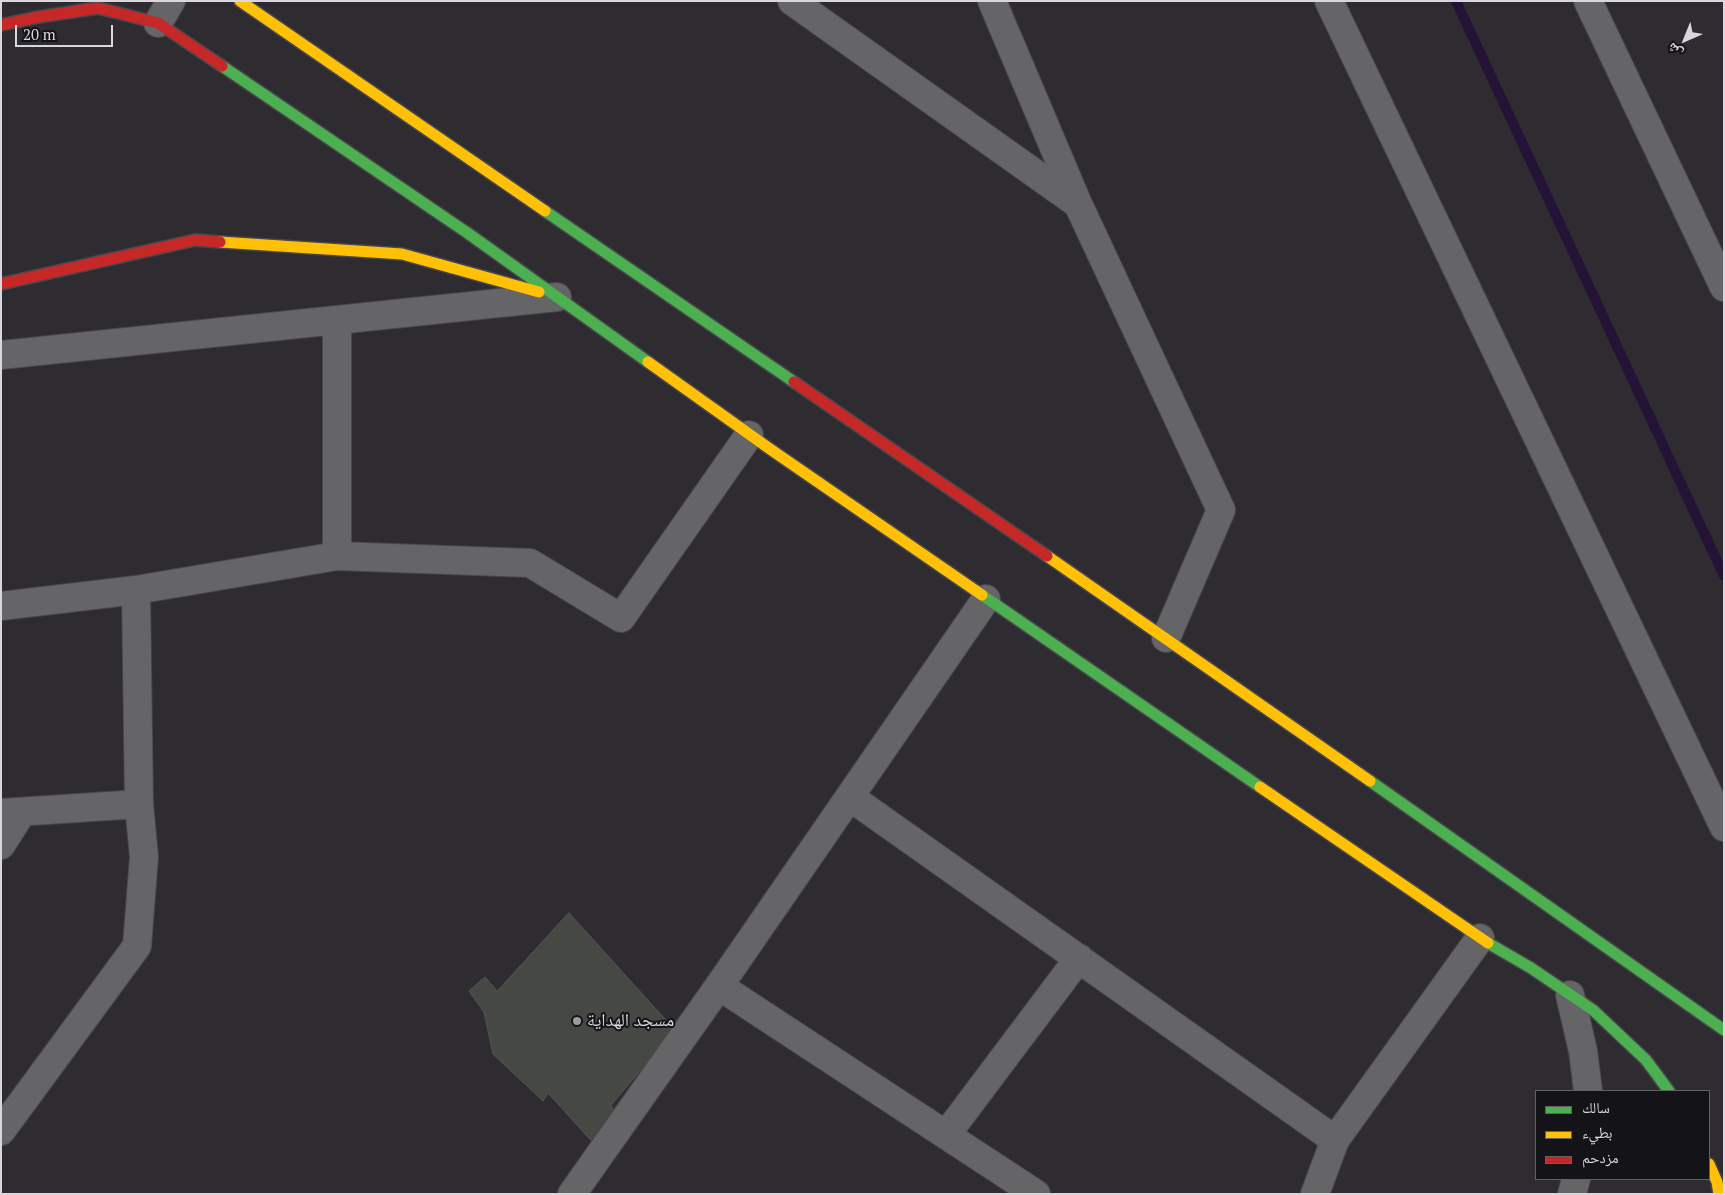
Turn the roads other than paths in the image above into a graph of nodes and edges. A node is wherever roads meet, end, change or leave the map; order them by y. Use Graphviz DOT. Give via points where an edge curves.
graph roads {
  1 [pos="240,1"];
  2 [pos="792,1"];
  3 [pos="992,1"];
  4 [pos="1329,1"];
  5 [pos="1588,1"];
  6 [pos="164,12"];
  7 [pos="1,25"];
  8 [pos="1078,204"];
  9 [pos="1,284"];
  10 [pos="1724,287"];
  11 [pos="557,297"];
  12 [pos="338,320"];
  13 [pos="1,355"];
  14 [pos="750,435"];
  15 [pos="337,556"];
  16 [pos="136,590"];
  17 [pos="986,599"];
  18 [pos="1,606"];
  19 [pos="1166,638"];
  20 [pos="850,797"];
  21 [pos="139,804"];
  22 [pos="12,812"];
  23 [pos="1724,827"];
  24 [pos="1,844"];
  25 [pos="1480,938"];
  26 [pos="1079,958"];
  27 [pos="719,986"];
  28 [pos="1570,995"];
  29 [pos="1724,1030"];
  30 [pos="1588,1090"];
  31 [pos="1668,1090"];
  32 [pos="1,1131"];
  33 [pos="946,1135"];
  34 [pos="1335,1140"];
  35 [pos="1710,1166"];
  36 [pos="1576,1180"];
  37 [pos="572,1194"];
  38 [pos="1036,1194"];
  39 [pos="1315,1194"];
  40 [pos="1572,1194"];
  41 [pos="1719,1194"];
  1 -- 19 [label="street"];
  2 -- 8 [label="street"];
  3 -- 8 [label="street"];
  4 -- 23 [label="street"];
  5 -- 10 [label="street"];
  6 -- 7 [label="street" via="98,8"];
  6 -- 11 [label="street"];
  8 -- 19 [label="street" via="1221,510"];
  9 -- 11 [label="street" via="195,240 402,254"];
  11 -- 12 [label="street"];
  11 -- 14 [label="street"];
  12 -- 13 [label="street"];
  12 -- 15 [label="street"];
  14 -- 15 [label="street" via="621,618 530,563"];
  14 -- 17 [label="street"];
  15 -- 16 [label="street"];
  16 -- 18 [label="street"];
  16 -- 21 [label="street"];
  17 -- 20 [label="street"];
  17 -- 25 [label="street"];
  19 -- 29 [label="street"];
  20 -- 26 [label="street"];
  20 -- 27 [label="street"];
  21 -- 22 [label="street"];
  21 -- 32 [label="street" via="144,857 137,946"];
  22 -- 24 [label="street"];
  25 -- 28 [label="street"];
  25 -- 34 [label="street"];
  26 -- 33 [label="street"];
  26 -- 34 [label="street"];
  27 -- 33 [label="street"];
  27 -- 37 [label="street"];
  28 -- 30 [label="street"];
  28 -- 31 [label="street" via="1593,1010 1646,1060"];
  33 -- 38 [label="street"];
  34 -- 39 [label="street"];
  35 -- 41 [label="street"];
  36 -- 40 [label="street"];
}
